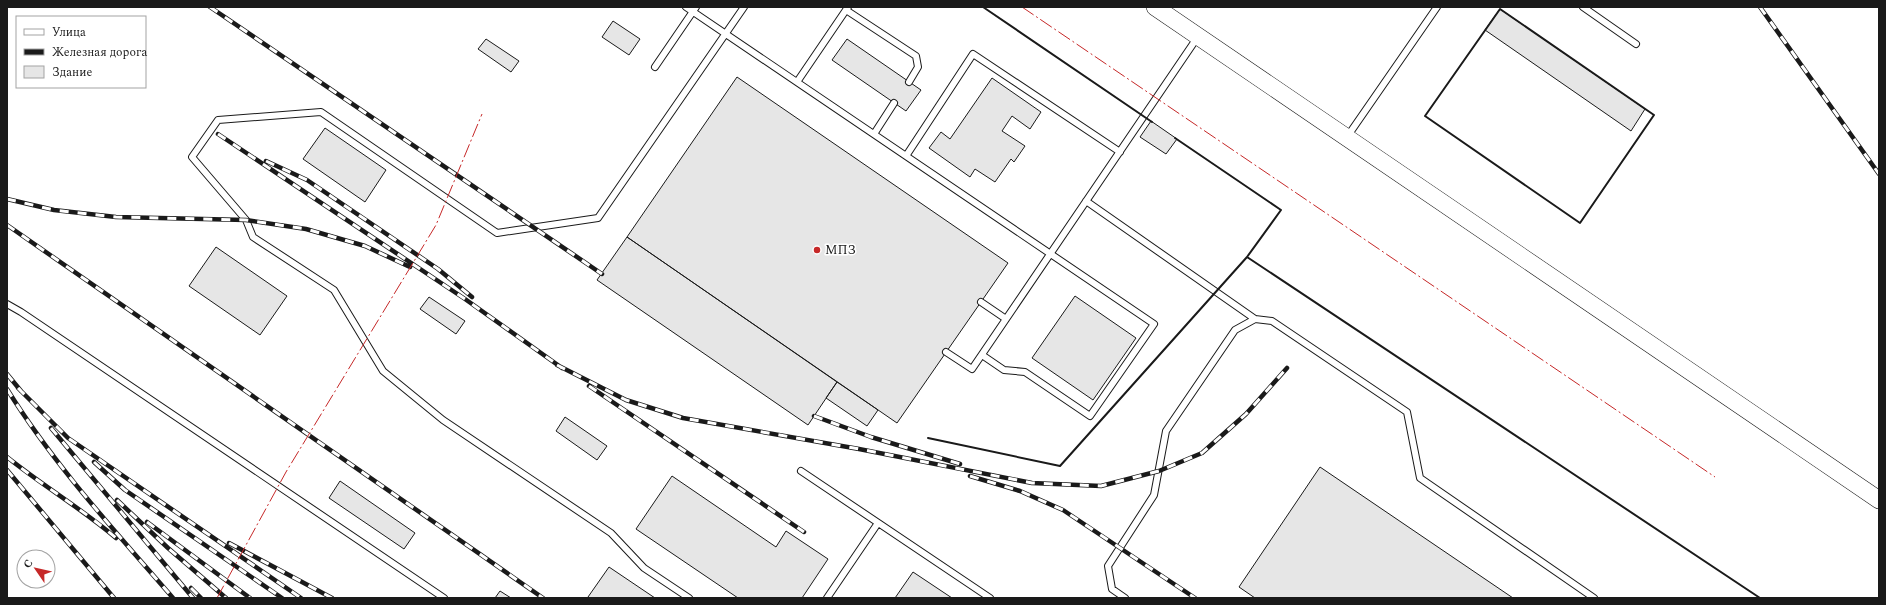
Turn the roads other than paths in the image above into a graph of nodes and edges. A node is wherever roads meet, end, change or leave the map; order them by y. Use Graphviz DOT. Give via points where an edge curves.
graph roads {
  1 [pos="686,7"];
  2 [pos="744,7"];
  3 [pos="1155,7"];
  4 [pos="1436,7"];
  5 [pos="1583,7"];
  6 [pos="847,8"];
  7 [pos="694,9"];
  8 [pos="725,34"];
  9 [pos="1198,37"];
  10 [pos="1636,44"];
  11 [pos="655,67"];
  12 [pos="797,82"];
  13 [pos="909,82"];
  14 [pos="894,103"];
  15 [pos="874,134"];
  16 [pos="1346,138"];
  17 [pos="1120,152"];
  18 [pos="906,156"];
  19 [pos="1086,202"];
  20 [pos="1051,254"];
  21 [pos="981,302"];
  22 [pos="7,304"];
  23 [pos="1006,319"];
  24 [pos="1255,319"];
  25 [pos="946,352"];
  26 [pos="982,355"];
  27 [pos="802,471"];
  28 [pos="1879,500"];
  29 [pos="878,523"];
  30 [pos="444,598"];
  31 [pos="689,598"];
  32 [pos="827,598"];
  33 [pos="990,598"];
  34 [pos="1125,598"];
  35 [pos="1594,598"];
  1 -- 7 [label="lane"];
  2 -- 8 [label="lane"];
  3 -- 9 [label="street"];
  4 -- 16 [label="lane"];
  5 -- 10 [label="lane"];
  6 -- 12 [label="lane"];
  6 -- 13 [label="lane" via="916,56 918,67"];
  7 -- 8 [label="lane"];
  7 -- 11 [label="lane"];
  8 -- 12 [label="lane"];
  8 -- 31 [label="lane" via="598,218 497,233 321,112 218,120 192,157 246,220 253,237 334,290 384,371 443,420 611,533 644,568"];
  9 -- 16 [label="street"];
  9 -- 17 [label="lane"];
  12 -- 15 [label="lane"];
  14 -- 15 [label="lane"];
  15 -- 18 [label="lane"];
  16 -- 28 [label="street"];
  17 -- 18 [label="lane" via="973,54"];
  17 -- 19 [label="lane"];
  18 -- 20 [label="lane"];
  19 -- 20 [label="lane"];
  19 -- 24 [label="lane"];
  20 -- 23 [label="lane"];
  20 -- 26 [label="lane" via="1154,324 1150,330 1090,416 1025,372 1004,370"];
  21 -- 23 [label="lane"];
  22 -- 30 [label="lane"];
  23 -- 26 [label="lane"];
  24 -- 34 [label="lane" via="1235,330 1166,431 1154,495 1108,566 1112,589"];
  24 -- 35 [label="lane" via="1272,321 1407,412 1420,478"];
  25 -- 26 [label="lane" via="972,369"];
  27 -- 29 [label="lane"];
  29 -- 32 [label="lane"];
  29 -- 33 [label="lane"];
}
